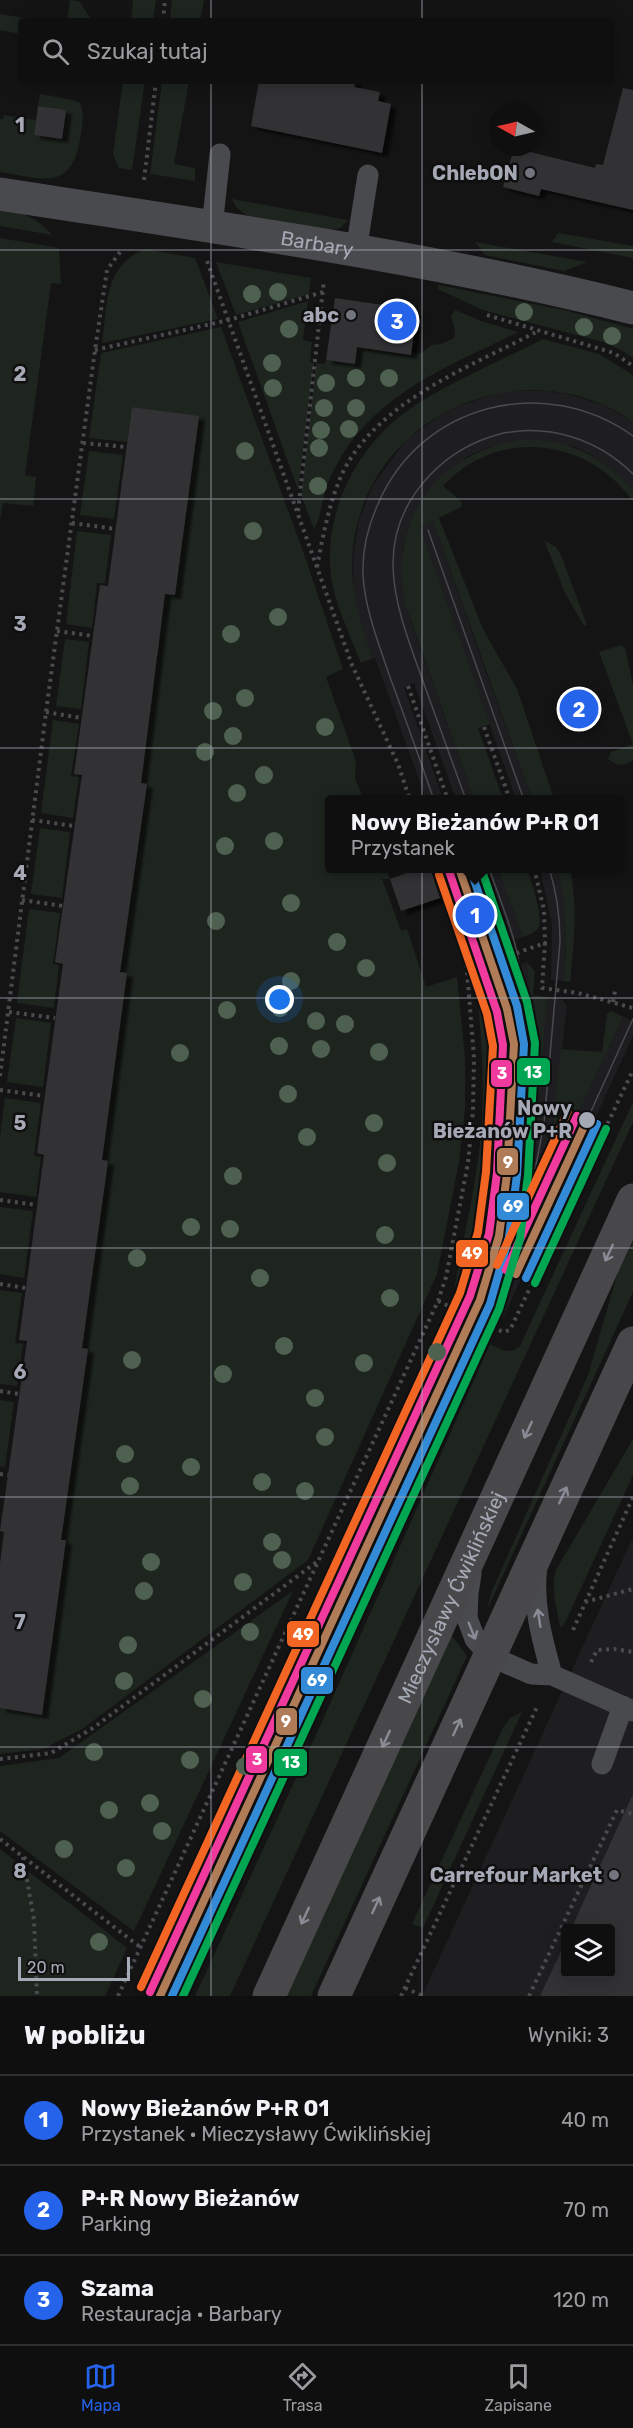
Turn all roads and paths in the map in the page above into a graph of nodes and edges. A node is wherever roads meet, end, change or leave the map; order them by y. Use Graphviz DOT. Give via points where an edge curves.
graph roads {
  1 [pos="165,0"];
  2 [pos="163,18"];
  3 [pos="156,84"];
  4 [pos="220,154"];
  5 [pos="368,175"];
  6 [pos="144,180"];
  7 [pos="0,194"];
  8 [pos="208,239"];
  9 [pos="356,251"];
  10 [pos="120,252"];
  11 [pos="325,272"];
  12 [pos="323,292"];
  13 [pos="633,308"];
  14 [pos="229,320"];
  15 [pos="95,350"];
  16 [pos="633,366"];
  17 [pos="83,443"];
  18 [pos="126,447"];
  19 [pos="298,512"];
  20 [pos="72,523"];
  21 [pos="116,529"];
  22 [pos="316,567"];
  23 [pos="57,631"];
  24 [pos="93,636"];
  25 [pos="408,686"];
  26 [pos="46,712"];
  27 [pos="81,718"];
  28 [pos="484,727"];
  29 [pos="408,795"];
  30 [pos="446,795"];
  31 [pos="508,795"];
  32 [pos="32,820"];
  33 [pos="74,826"];
  34 [pos="436,873"];
  35 [pos="475,873"];
  36 [pos="535,873"];
  37 [pos="22,900"];
  38 [pos="63,906"];
  39 [pos="545,943"];
  40 [pos="504,958"];
  41 [pos="467,971"];
  42 [pos="615,991"];
  43 [pos="613,1002"];
  44 [pos="633,1008"];
  45 [pos="9,1012"];
  46 [pos="55,1018"];
  47 [pos="633,1070"];
  48 [pos="0,1076"];
  49 [pos="0,1090"];
  50 [pos="44,1096"];
  51 [pos="0,1200"];
  52 [pos="633,1200"];
  53 [pos="37,1205"];
  54 [pos="0,1284"];
  55 [pos="26,1288"];
  56 [pos="438,1301"];
  57 [pos="633,1343"];
  58 [pos="0,1391"];
  59 [pos="19,1394"];
  60 [pos="0,1474"];
  61 [pos="8,1476"];
  62 [pos="633,1497"];
  63 [pos="481,1533"];
  64 [pos="539,1548"];
  65 [pos="319,1560"];
  66 [pos="633,1589"];
  67 [pos="585,1602"];
  68 [pos="569,1638"];
  69 [pos="633,1652"];
  70 [pos="490,1656"];
  71 [pos="552,1675"];
  72 [pos="579,1687"];
  73 [pos="540,1701"];
  74 [pos="630,1713"];
  75 [pos="0,1759"];
  76 [pos="602,1764"];
  77 [pos="633,1814"];
  78 [pos="0,1839"];
  79 [pos="23,1857"];
  80 [pos="140,1947"];
  81 [pos="405,1988"];
  82 [pos="37,1996"];
  83 [pos="118,1996"];
  84 [pos="268,1996"];
  85 [pos="334,1996"];
  86 [pos="401,1996"];
  87 [pos="423,1996"];
  88 [pos="529,1996"];
  1 -- 2 [label="path"];
  3 -- 6 [label="path"];
  4 -- 8 [label="lane"];
  5 -- 9 [label="lane"];
  7 -- 8 [label="street, Barbary"];
  8 -- 9 [label="street, Barbary"];
  8 -- 14 [label="path"];
  9 -- 13 [label="street, Barbary" via="550,287"];
  10 -- 15 [label="path" via="107,270"];
  11 -- 12 [label="path"];
  12 -- 14 [label="path"];
  12 -- 19 [label="path"];
  14 -- 15 [label="path"];
  14 -- 19 [label="path"];
  15 -- 17 [label="path"];
  16 -- 22 [label="path" via="614,353 538,331 405,402 370,432 343,473 328,513"];
  17 -- 18 [label="path"];
  17 -- 20 [label="path"];
  19 -- 22 [label="path"];
  20 -- 21 [label="path"];
  20 -- 23 [label="path"];
  22 -- 29 [label="path" via="352,665"];
  23 -- 24 [label="path"];
  23 -- 26 [label="path"];
  25 -- 30 [label="path"];
  26 -- 27 [label="path"];
  26 -- 32 [label="path"];
  28 -- 31 [label="path"];
  32 -- 33 [label="path"];
  32 -- 37 [label="path"];
  34 -- 41 [label="path"];
  35 -- 40 [label="path"];
  36 -- 39 [label="path" via="544,910"];
  37 -- 38 [label="path"];
  37 -- 45 [label="path"];
  39 -- 40 [label="path"];
  39 -- 43 [label="path" via="542,988"];
  40 -- 41 [label="path"];
  41 -- 56 [label="path" via="474,1057 473,1111 468,1163"];
  42 -- 43 [label="path"];
  43 -- 44 [label="path"];
  45 -- 46 [label="path"];
  45 -- 48 [label="path"];
  47 -- 56 [label="path" via="510,1330 503,1332"];
  49 -- 50 [label="path"];
  51 -- 53 [label="path"];
  52 -- 63 [label="street, Mieczysławy Ćwiklińskiej, one-way"];
  54 -- 55 [label="path"];
  56 -- 65 [label="path"];
  64 -- 57 [label="street, one-way"];
  58 -- 59 [label="path"];
  60 -- 61 [label="path"];
  62 -- 67 [label="path"];
  63 -- 70 [label="lane, one-way" via="467,1617 475,1639"];
  63 -- 84 [label="street, Mieczysławy Ćwiklińskiej, one-way"];
  64 -- 70 [label="street"];
  71 -- 64 [label="lane, one-way" via="536,1604"];
  65 -- 75 [label="path" via="93,1728 51,1754"];
  65 -- 80 [label="path"];
  66 -- 67 [label="path"];
  67 -- 68 [label="path"];
  69 -- 72 [label="path" via="597,1650"];
  70 -- 71 [label="lane" via="531,1674"];
  85 -- 70 [label="street, one-way"];
  71 -- 72 [label="lane"];
  72 -- 74 [label="lane"];
  73 -- 81 [label="path"];
  74 -- 76 [label="lane"];
  77 -- 88 [label="path" via="617,1810"];
  78 -- 79 [label="path"];
  79 -- 80 [label="path"];
  79 -- 82 [label="path" via="34,1920"];
  80 -- 83 [label="path"];
  81 -- 86 [label="path"];
  81 -- 87 [label="path"];
}
